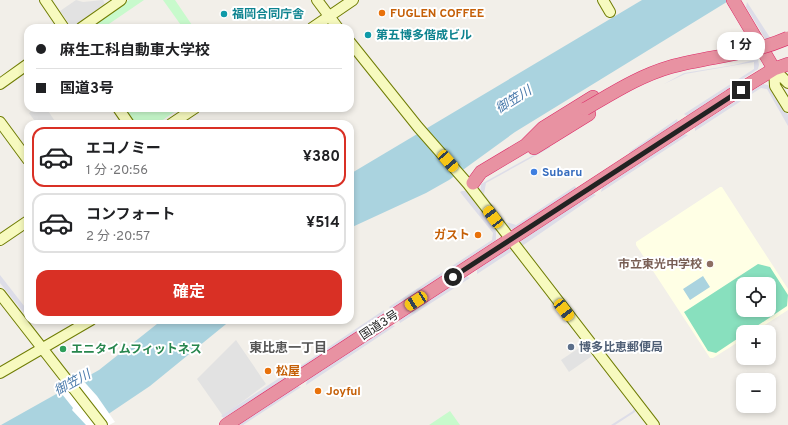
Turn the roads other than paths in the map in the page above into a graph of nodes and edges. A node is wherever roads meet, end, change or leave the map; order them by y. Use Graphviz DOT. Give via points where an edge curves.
graph roads {
  1 [pos="45,0"];
  2 [pos="120,0"];
  3 [pos="317,0"];
  4 [pos="353,0"];
  5 [pos="603,0"];
  6 [pos="734,2"];
  7 [pos="610,12"];
  8 [pos="328,17"];
  9 [pos="61,24"];
  10 [pos="87,24"];
  11 [pos="318,24"];
  12 [pos="334,24"];
  13 [pos="788,38"];
  14 [pos="788,45"];
  15 [pos="354,47"];
  16 [pos="788,56"];
  17 [pos="788,64"];
  18 [pos="24,67"];
  19 [pos="774,69"];
  20 [pos="788,83"];
  21 [pos="0,84"];
  22 [pos="788,107"];
  23 [pos="189,112"];
  24 [pos="177,120"];
  25 [pos="0,122"];
  26 [pos="530,146"];
  27 [pos="24,155"];
  28 [pos="470,183"];
  29 [pos="24,224"];
  30 [pos="0,240"];
  31 [pos="510,240"];
  32 [pos="0,294"];
  33 [pos="84,324"];
  34 [pos="43,349"];
  35 [pos="0,372"];
  36 [pos="101,423"];
  37 [pos="226,425"];
  38 [pos="654,425"];
  1 -- 9 [label="street"];
  2 -- 10 [label="street"];
  3 -- 8 [label="street"];
  4 -- 8 [label="street"];
  5 -- 7 [label="street"];
  6 -- 19 [label="highway"];
  8 -- 11 [label="street"];
  8 -- 12 [label="street"];
  13 -- 26 [label="highway, bridge" via="732,55 687,62 652,73 629,83"];
  14 -- 26 [label="highway" via="734,61 688,68 655,78 632,88 548,139"];
  15 -- 28 [label="street" via="418,127"];
  16 -- 19 [label="highway, 国道3号"];
  17 -- 19 [label="highway, 国道3号"];
  18 -- 21 [label="street"];
  19 -- 20 [label="street"];
  19 -- 22 [label="street" via="776,86"];
  19 -- 31 [label="highway, 国道3号"];
  23 -- 24 [label="street"];
  25 -- 27 [label="street"];
  26 -- 28 [label="highway" via="481,172"];
  28 -- 31 [label="street"];
  29 -- 30 [label="street"];
  31 -- 37 [label="highway, 国道3号"];
  31 -- 38 [label="street"];
  32 -- 34 [label="street"];
  33 -- 34 [label="street"];
  34 -- 35 [label="street"];
  34 -- 36 [label="street"];
}
